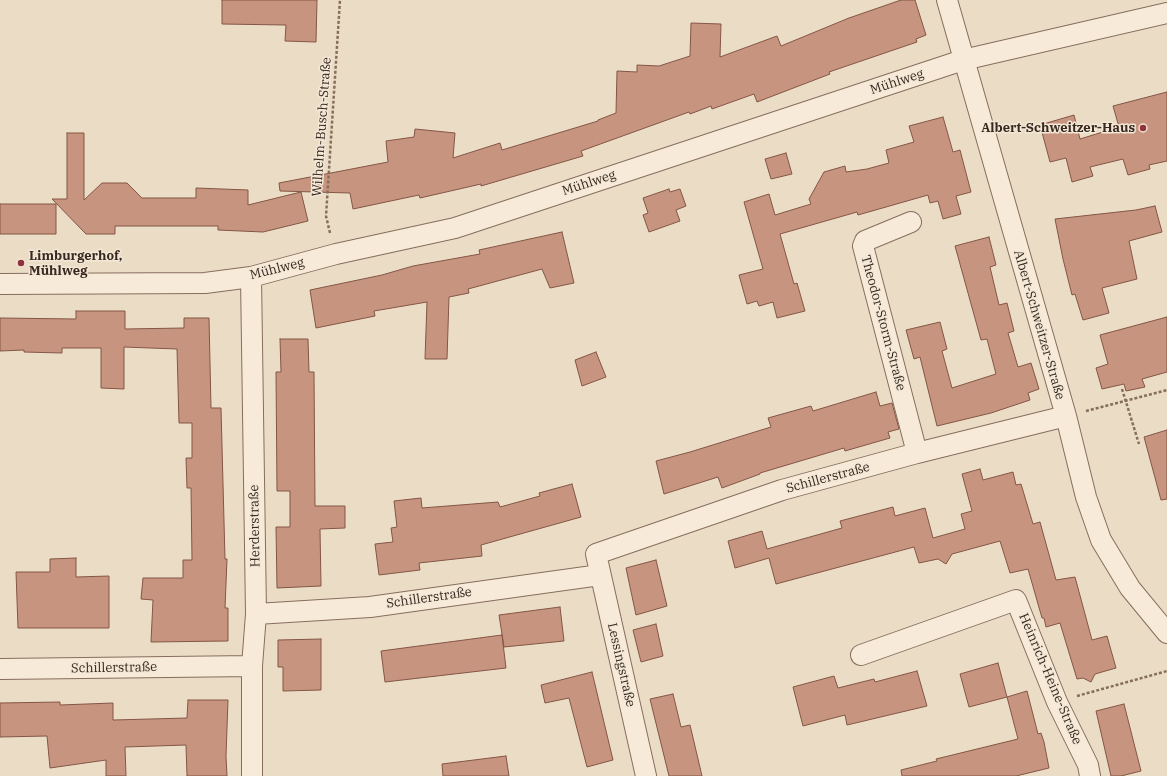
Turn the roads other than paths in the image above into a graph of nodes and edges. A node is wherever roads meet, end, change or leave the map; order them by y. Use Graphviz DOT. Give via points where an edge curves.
graph roads {
  1 [pos="947,0"];
  2 [pos="1167,13"];
  3 [pos="963,60"];
  4 [pos="911,222"];
  5 [pos="252,277"];
  6 [pos="0,284"];
  7 [pos="1066,416"];
  8 [pos="917,453"];
  9 [pos="596,554"];
  10 [pos="600,575"];
  11 [pos="256,614"];
  12 [pos="1167,633"];
  13 [pos="861,655"];
  14 [pos="252,666"];
  15 [pos="0,669"];
  16 [pos="252,776"];
  17 [pos="646,776"];
  18 [pos="1090,776"];
  1 -- 3 [label="street, Albert-Schweitzer-Straße"];
  2 -- 3 [label="street, Mühlweg"];
  3 -- 5 [label="street, Mühlweg" via="455,228 336,254"];
  3 -- 7 [label="street, Albert-Schweitzer-Straße"];
  4 -- 8 [label="street, Theodor-Storm-Straße" via="865,241 863,246"];
  5 -- 6 [label="street, Mühlweg" via="205,283"];
  5 -- 11 [label="street, Herderstraße"];
  7 -- 8 [label="street, Schillerstraße"];
  7 -- 12 [label="street, Albert-Schweitzer-Straße" via="1086,497 1101,540 1130,588"];
  8 -- 9 [label="street, Schillerstraße" via="782,490"];
  9 -- 10 [label="street, Lessingstraße"];
  10 -- 11 [label="street, Schillerstraße" via="370,607"];
  10 -- 17 [label="street, Lessingstraße"];
  11 -- 14 [label="street, Herderstraße"];
  13 -- 18 [label="street, Heinrich-Heine-Straße" via="1016,600 1056,702 1088,765"];
  14 -- 15 [label="street, Schillerstraße"];
  14 -- 16 [label="street, Herderstraße"];
}
